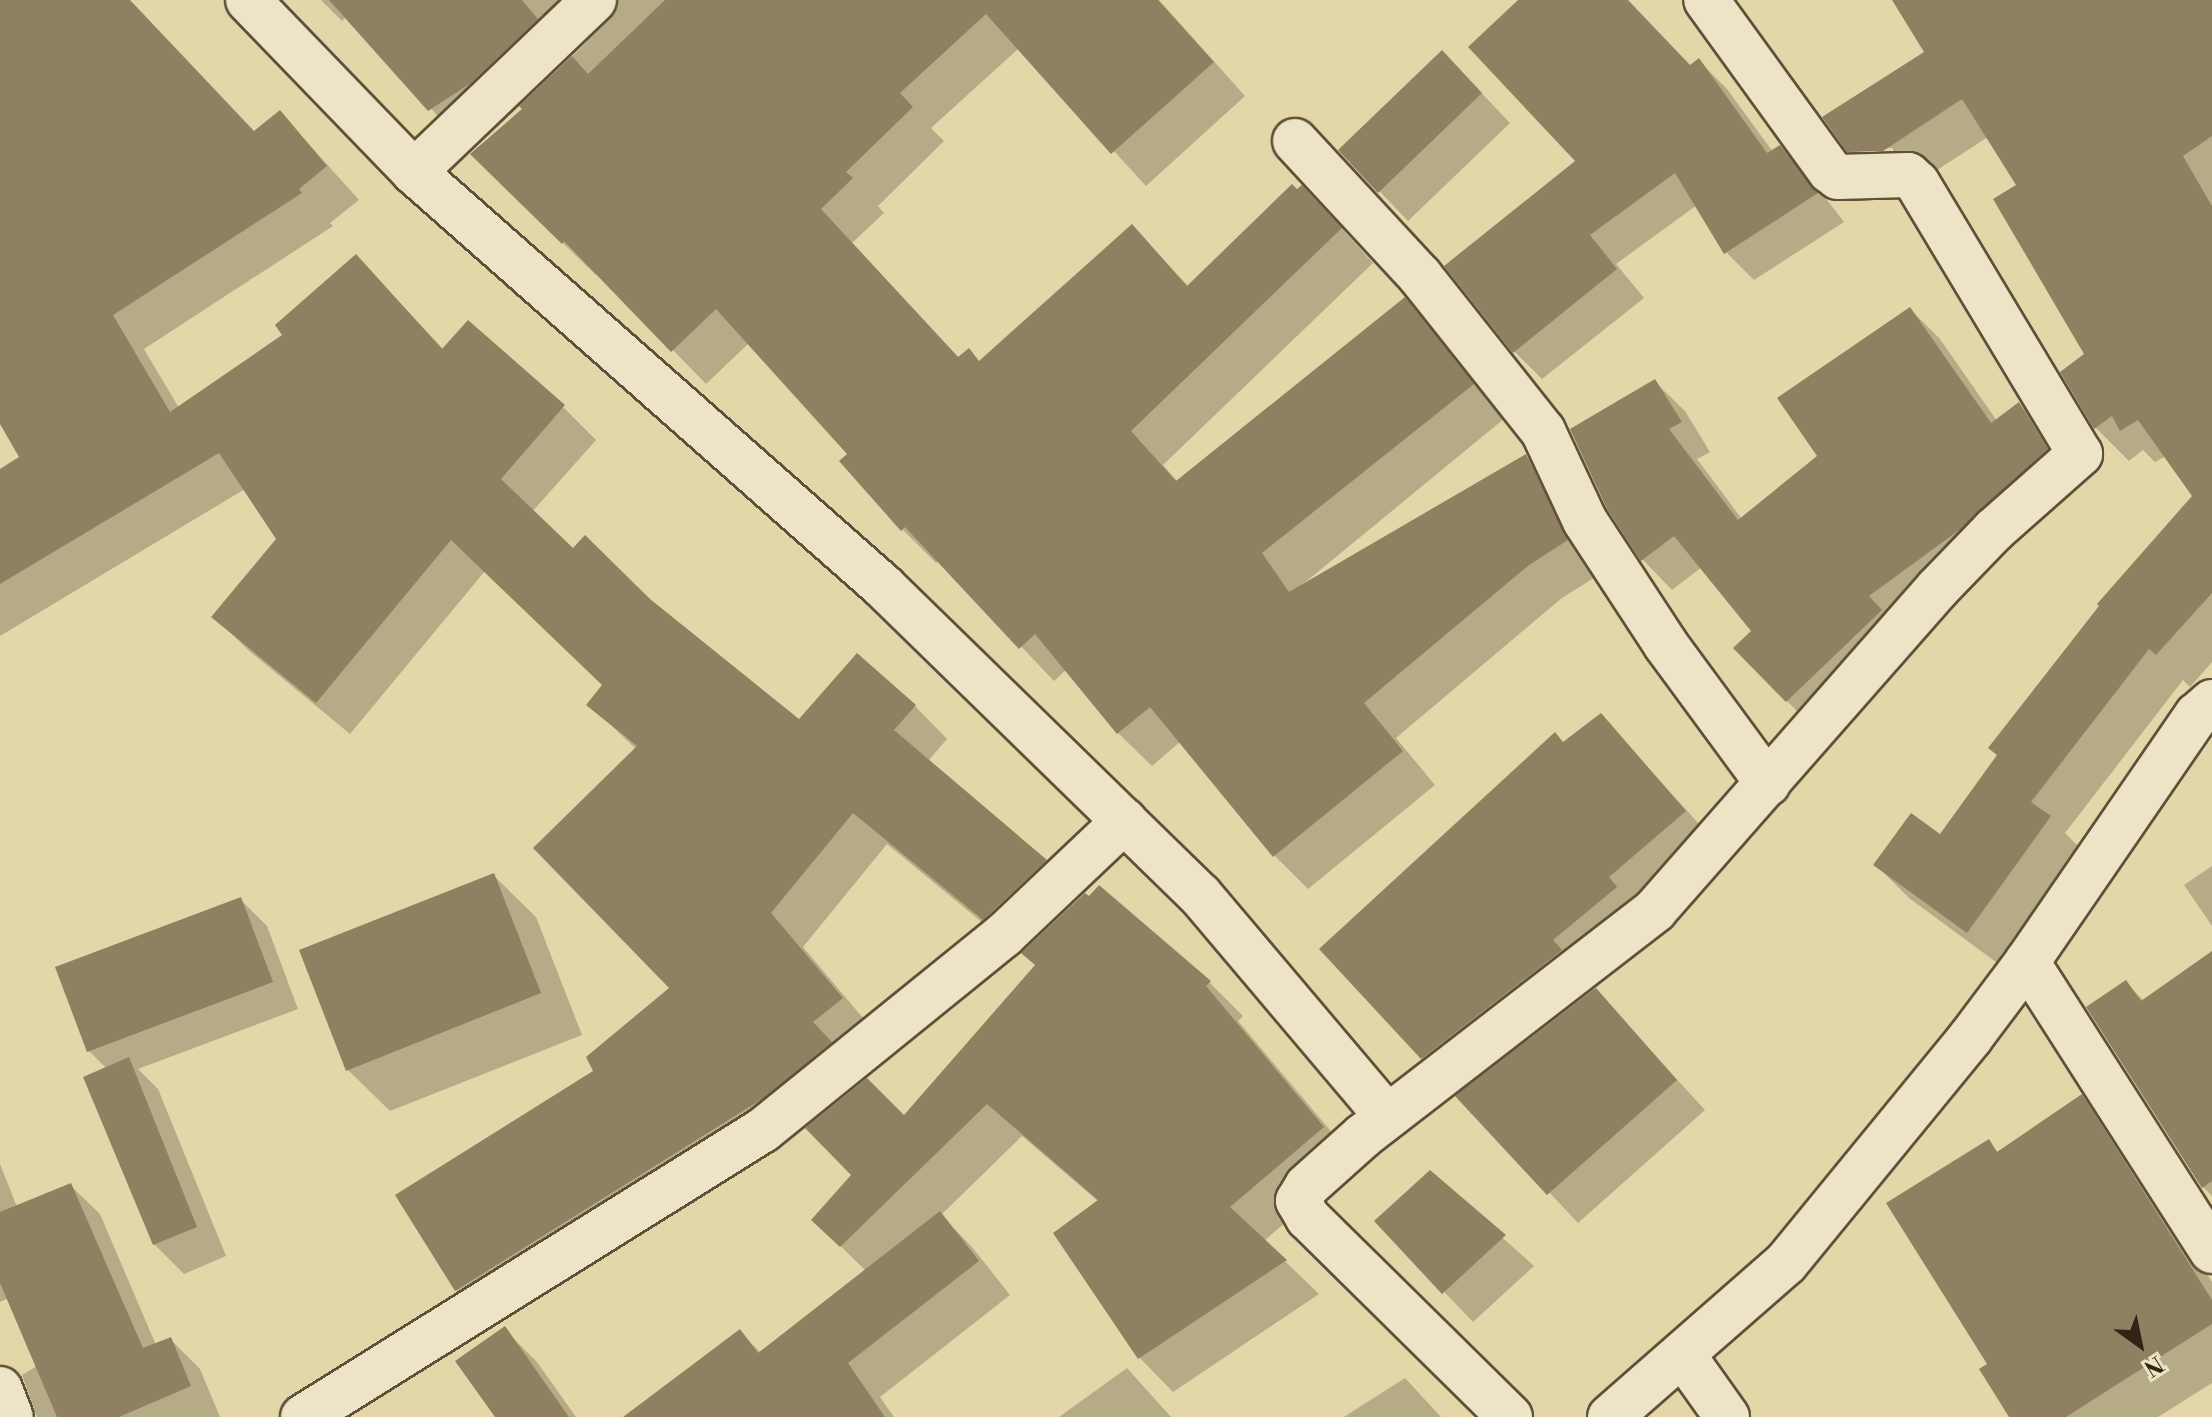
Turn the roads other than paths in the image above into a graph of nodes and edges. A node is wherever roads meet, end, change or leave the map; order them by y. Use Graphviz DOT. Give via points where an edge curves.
graph roads {
  1 [pos="248,0"];
  2 [pos="594,0"];
  3 [pos="1706,0"];
  4 [pos="1295,141"];
  5 [pos="414,172"];
  6 [pos="2212,702"];
  7 [pos="1768,784"];
  8 [pos="1124,821"];
  9 [pos="2027,962"];
  10 [pos="1387,1116"];
  11 [pos="2212,1251"];
  12 [pos="1683,1355"];
  13 [pos="0,1389"];
  14 [pos="11,1417"];
  15 [pos="303,1417"];
  16 [pos="1510,1417"];
  17 [pos="1610,1417"];
  18 [pos="1727,1417"];
  1 -- 5 [label="street"];
  2 -- 5 [label="street"];
  3 -- 7 [label="street" via="1830,171 1838,177 1908,175 1917,183 2080,454 1937,589"];
  4 -- 7 [label="street" via="1420,276 1543,431 1593,533 1666,645"];
  5 -- 8 [label="street" via="884,587"];
  6 -- 9 [label="street" via="2197,715"];
  7 -- 10 [label="street" via="1655,910"];
  8 -- 10 [label="street" via="1200,895"];
  8 -- 15 [label="street" via="1004,935 763,1130"];
  9 -- 11 [label="street"];
  9 -- 12 [label="street" via="1786,1263"];
  10 -- 16 [label="street" via="1307,1186 1298,1201 1308,1218"];
  12 -- 17 [label="street"];
  12 -- 18 [label="street"];
  13 -- 14 [label="street"];
}
